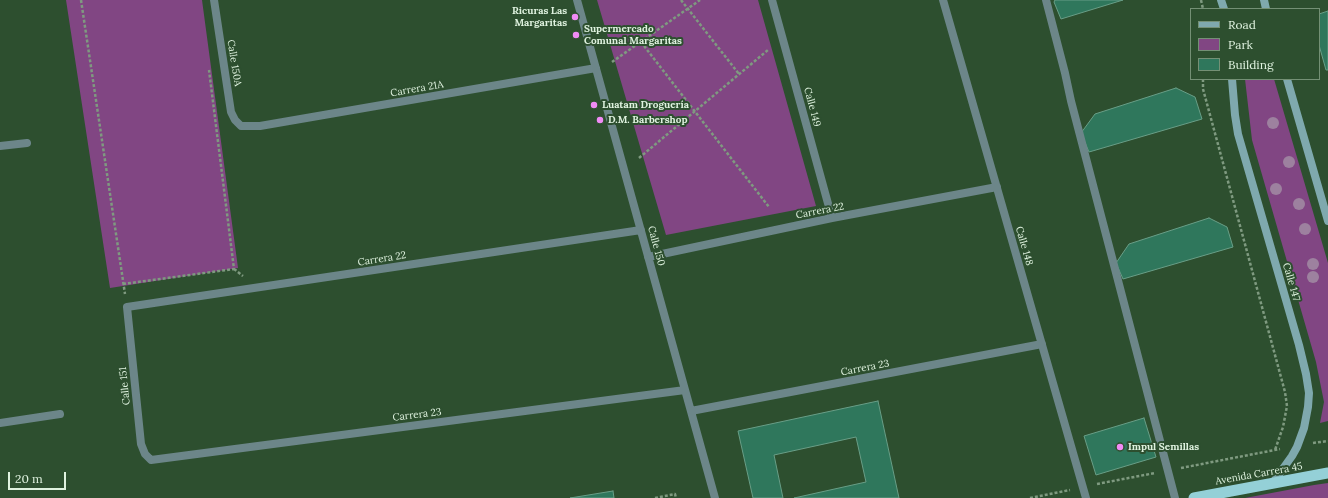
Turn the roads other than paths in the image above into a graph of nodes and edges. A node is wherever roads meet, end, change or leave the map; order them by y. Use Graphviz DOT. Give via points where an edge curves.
graph roads {
  1 [pos="214,0"];
  2 [pos="577,0"];
  3 [pos="772,0"];
  4 [pos="943,0"];
  5 [pos="1046,0"];
  6 [pos="596,68"];
  7 [pos="1232,80"];
  8 [pos="1287,80"];
  9 [pos="241,126"];
  10 [pos="27,143"];
  11 [pos="0,146"];
  12 [pos="996,187"];
  13 [pos="832,218"];
  14 [pos="1328,221"];
  15 [pos="641,230"];
  16 [pos="648,257"];
  17 [pos="127,307"];
  18 [pos="1042,344"];
  19 [pos="685,390"];
  20 [pos="692,412"];
  21 [pos="60,414"];
  22 [pos="0,423"];
  23 [pos="151,460"];
  24 [pos="1328,474"];
  25 [pos="1272,484"];
  26 [pos="715,498"];
  27 [pos="1086,498"];
  28 [pos="1175,498"];
  29 [pos="1194,498"];
  1 -- 9 [label="street, Calle 150A" via="232,112"];
  2 -- 6 [label="street, Calle 150"];
  3 -- 13 [label="street, Calle 149"];
  4 -- 12 [label="street, Calle 148"];
  5 -- 28 [label="street" via="1070,101"];
  6 -- 9 [label="street, Carrera 21A" via="260,126"];
  6 -- 15 [label="street, Calle 150"];
  7 -- 25 [label="main road, Calle 147" via="1238,134 1299,345 1309,393 1304,428 1297,447"];
  8 -- 14 [label="main road"];
  10 -- 11 [label="street"];
  12 -- 13 [label="street, Carrera 22"];
  12 -- 18 [label="street, Calle 148"];
  13 -- 16 [label="street, Carrera 22"];
  15 -- 16 [label="street, Calle 150"];
  15 -- 17 [label="street, Carrera 22"];
  16 -- 19 [label="street, Calle 150"];
  17 -- 23 [label="street, Calle 151" via="141,444 144,454"];
  18 -- 20 [label="street, Carrera 23"];
  18 -- 27 [label="street, Calle 148"];
  19 -- 20 [label="street, Calle 150"];
  19 -- 23 [label="street, Carrera 23"];
  20 -- 26 [label="street, Calle 150"];
  21 -- 22 [label="street"];
  24 -- 25 [label="highway, Avenida Carrera 45"];
  25 -- 29 [label="highway, Avenida Carrera 45"];
}
